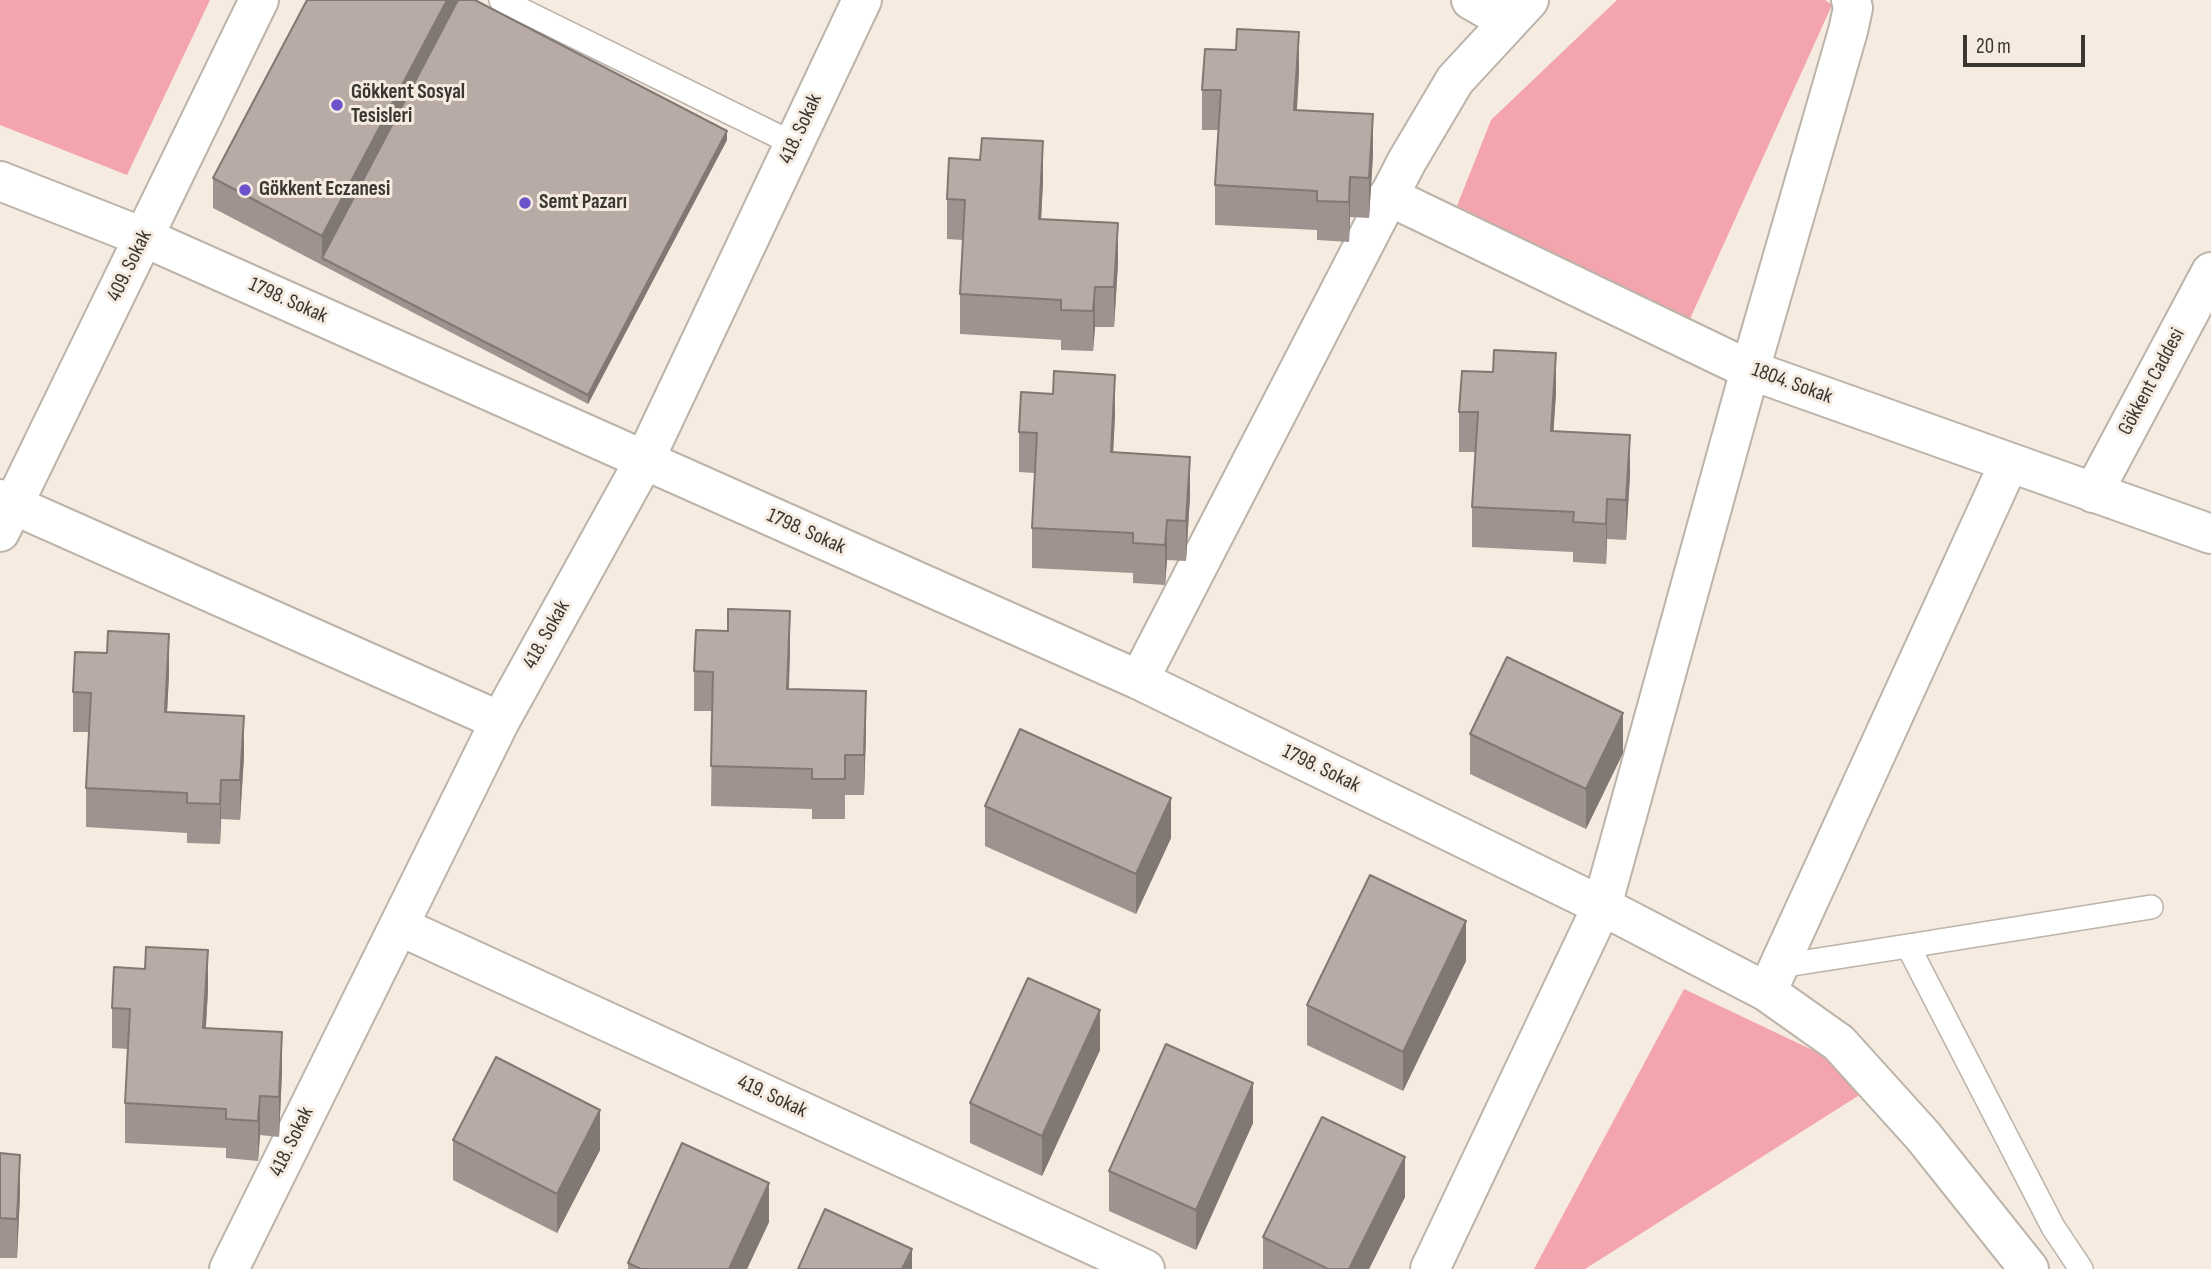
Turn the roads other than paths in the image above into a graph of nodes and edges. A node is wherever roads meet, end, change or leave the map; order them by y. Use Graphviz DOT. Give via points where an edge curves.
graph roads {
  1 [pos="259,0"];
  2 [pos="501,0"];
  3 [pos="862,0"];
  4 [pos="1471,0"];
  5 [pos="1851,0"];
  6 [pos="1518,10"];
  7 [pos="794,144"];
  8 [pos="0,181"];
  9 [pos="1388,196"];
  10 [pos="144,237"];
  11 [pos="2211,272"];
  12 [pos="1750,370"];
  13 [pos="645,459"];
  14 [pos="2008,463"];
  15 [pos="2093,493"];
  16 [pos="5,512"];
  17 [pos="2211,534"];
  18 [pos="1139,680"];
  19 [pos="500,721"];
  20 [pos="1602,906"];
  21 [pos="2151,907"];
  22 [pos="399,926"];
  23 [pos="1908,946"];
  24 [pos="1774,979"];
  25 [pos="229,1269"];
  26 [pos="1145,1269"];
  27 [pos="1430,1269"];
  28 [pos="2029,1269"];
  29 [pos="2081,1269"];
  1 -- 10 [label="street, 409. Sokak"];
  2 -- 7 [label="lane"];
  3 -- 7 [label="street, 418. Sokak"];
  4 -- 6 [label="street"];
  5 -- 12 [label="street" via="1848,31"];
  6 -- 9 [label="street" via="1455,80"];
  7 -- 13 [label="street, 418. Sokak"];
  8 -- 10 [label="street, 1798. Sokak"];
  9 -- 12 [label="street, 1804. Sokak"];
  9 -- 18 [label="street"];
  10 -- 13 [label="street, 1798. Sokak"];
  10 -- 16 [label="street, 409. Sokak"];
  11 -- 15 [label="street, Gökkent Caddesi"];
  12 -- 14 [label="street, 1804. Sokak"];
  12 -- 20 [label="street"];
  13 -- 18 [label="street, 1798. Sokak"];
  13 -- 19 [label="street, 418. Sokak"];
  14 -- 15 [label="street, 1804. Sokak"];
  14 -- 24 [label="street"];
  15 -- 17 [label="street, 1804. Sokak"];
  16 -- 19 [label="street"];
  18 -- 20 [label="street, 1798. Sokak"];
  19 -- 22 [label="street, 418. Sokak"];
  20 -- 24 [label="street, 1798. Sokak"];
  20 -- 27 [label="street"];
  21 -- 23 [label="lane"];
  22 -- 25 [label="street, 418. Sokak"];
  22 -- 26 [label="street, 419. Sokak"];
  23 -- 24 [label="lane"];
  23 -- 29 [label="lane" via="2053,1227"];
  24 -- 28 [label="street, 1798. Sokak" via="1923,1136"];
}
